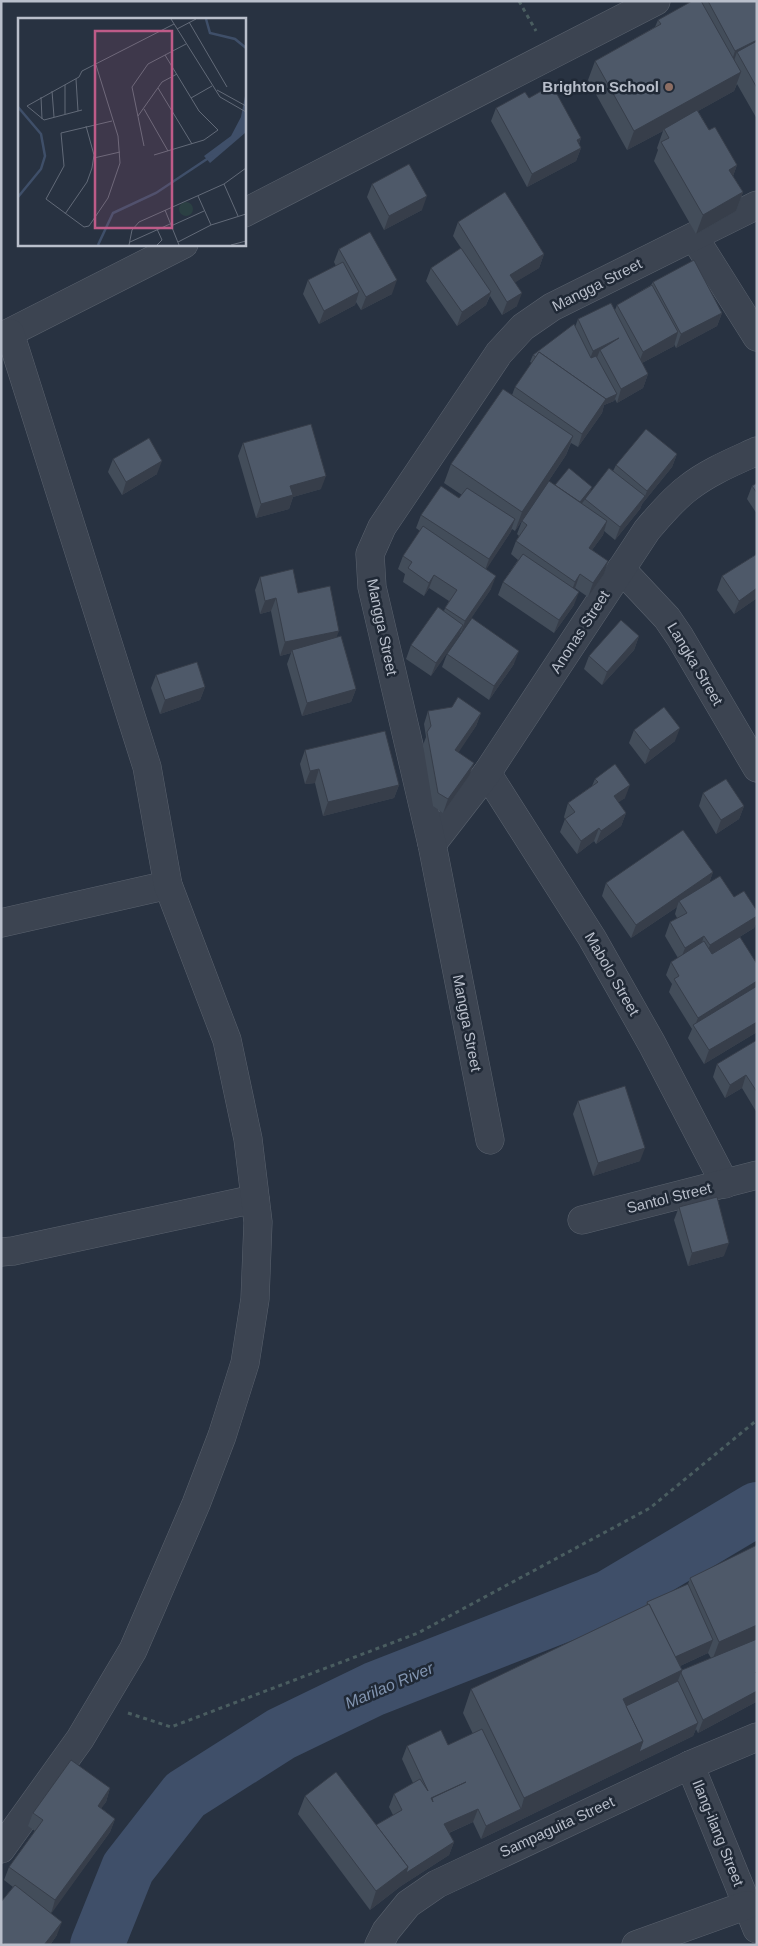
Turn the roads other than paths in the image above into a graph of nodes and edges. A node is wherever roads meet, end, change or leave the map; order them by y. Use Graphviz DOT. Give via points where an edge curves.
graph roads {
  1 [pos="656,1"];
  2 [pos="757,205"];
  3 [pos="245,212"];
  4 [pos="694,237"];
  5 [pos="182,245"];
  6 [pos="6,335"];
  7 [pos="757,337"];
  8 [pos="757,451"];
  9 [pos="622,569"];
  10 [pos="757,768"];
  11 [pos="487,773"];
  12 [pos="432,844"];
  13 [pos="168,885"];
  14 [pos="1,923"];
  15 [pos="490,1140"];
  16 [pos="757,1174"];
  17 [pos="725,1184"];
  18 [pos="255,1199"];
  19 [pos="582,1220"];
  20 [pos="1,1252"];
  21 [pos="757,1737"];
  22 [pos="690,1765"];
  23 [pos="1,1849"];
  24 [pos="753,1919"];
  25 [pos="379,1945"];
  26 [pos="636,1945"];
  1 -- 3 [label="street"];
  2 -- 4 [label="street, Mangga Street"];
  4 -- 7 [label="street"];
  4 -- 12 [label="street, Mangga Street" via="552,307 522,327 488,368 382,527 370,554 372,587"];
  5 -- 6 [label="street"];
  6 -- 13 [label="street" via="147,767"];
  8 -- 9 [label="street, Anonas Street" via="688,488 647,530"];
  9 -- 10 [label="street, Langka Street" via="680,637"];
  9 -- 11 [label="street, Anonas Street"];
  11 -- 12 [label="street, Anonas Street"];
  11 -- 17 [label="street, Mabolo Street" via="596,946 652,1044"];
  12 -- 15 [label="street, Mangga Street"];
  13 -- 14 [label="street"];
  13 -- 18 [label="street" via="227,1040 248,1139"];
  16 -- 17 [label="street, Santol Street"];
  17 -- 19 [label="street, Santol Street"];
  18 -- 20 [label="street"];
  18 -- 23 [label="street" via="258,1222 255,1299 245,1363 196,1504 133,1650 80,1739"];
  21 -- 22 [label="street, Sampaguita Street"];
  22 -- 24 [label="street, Ilang-ilang Street"];
  22 -- 25 [label="street, Sampaguita Street" via="437,1884 408,1904"];
  24 -- 26 [label="street"];
}
